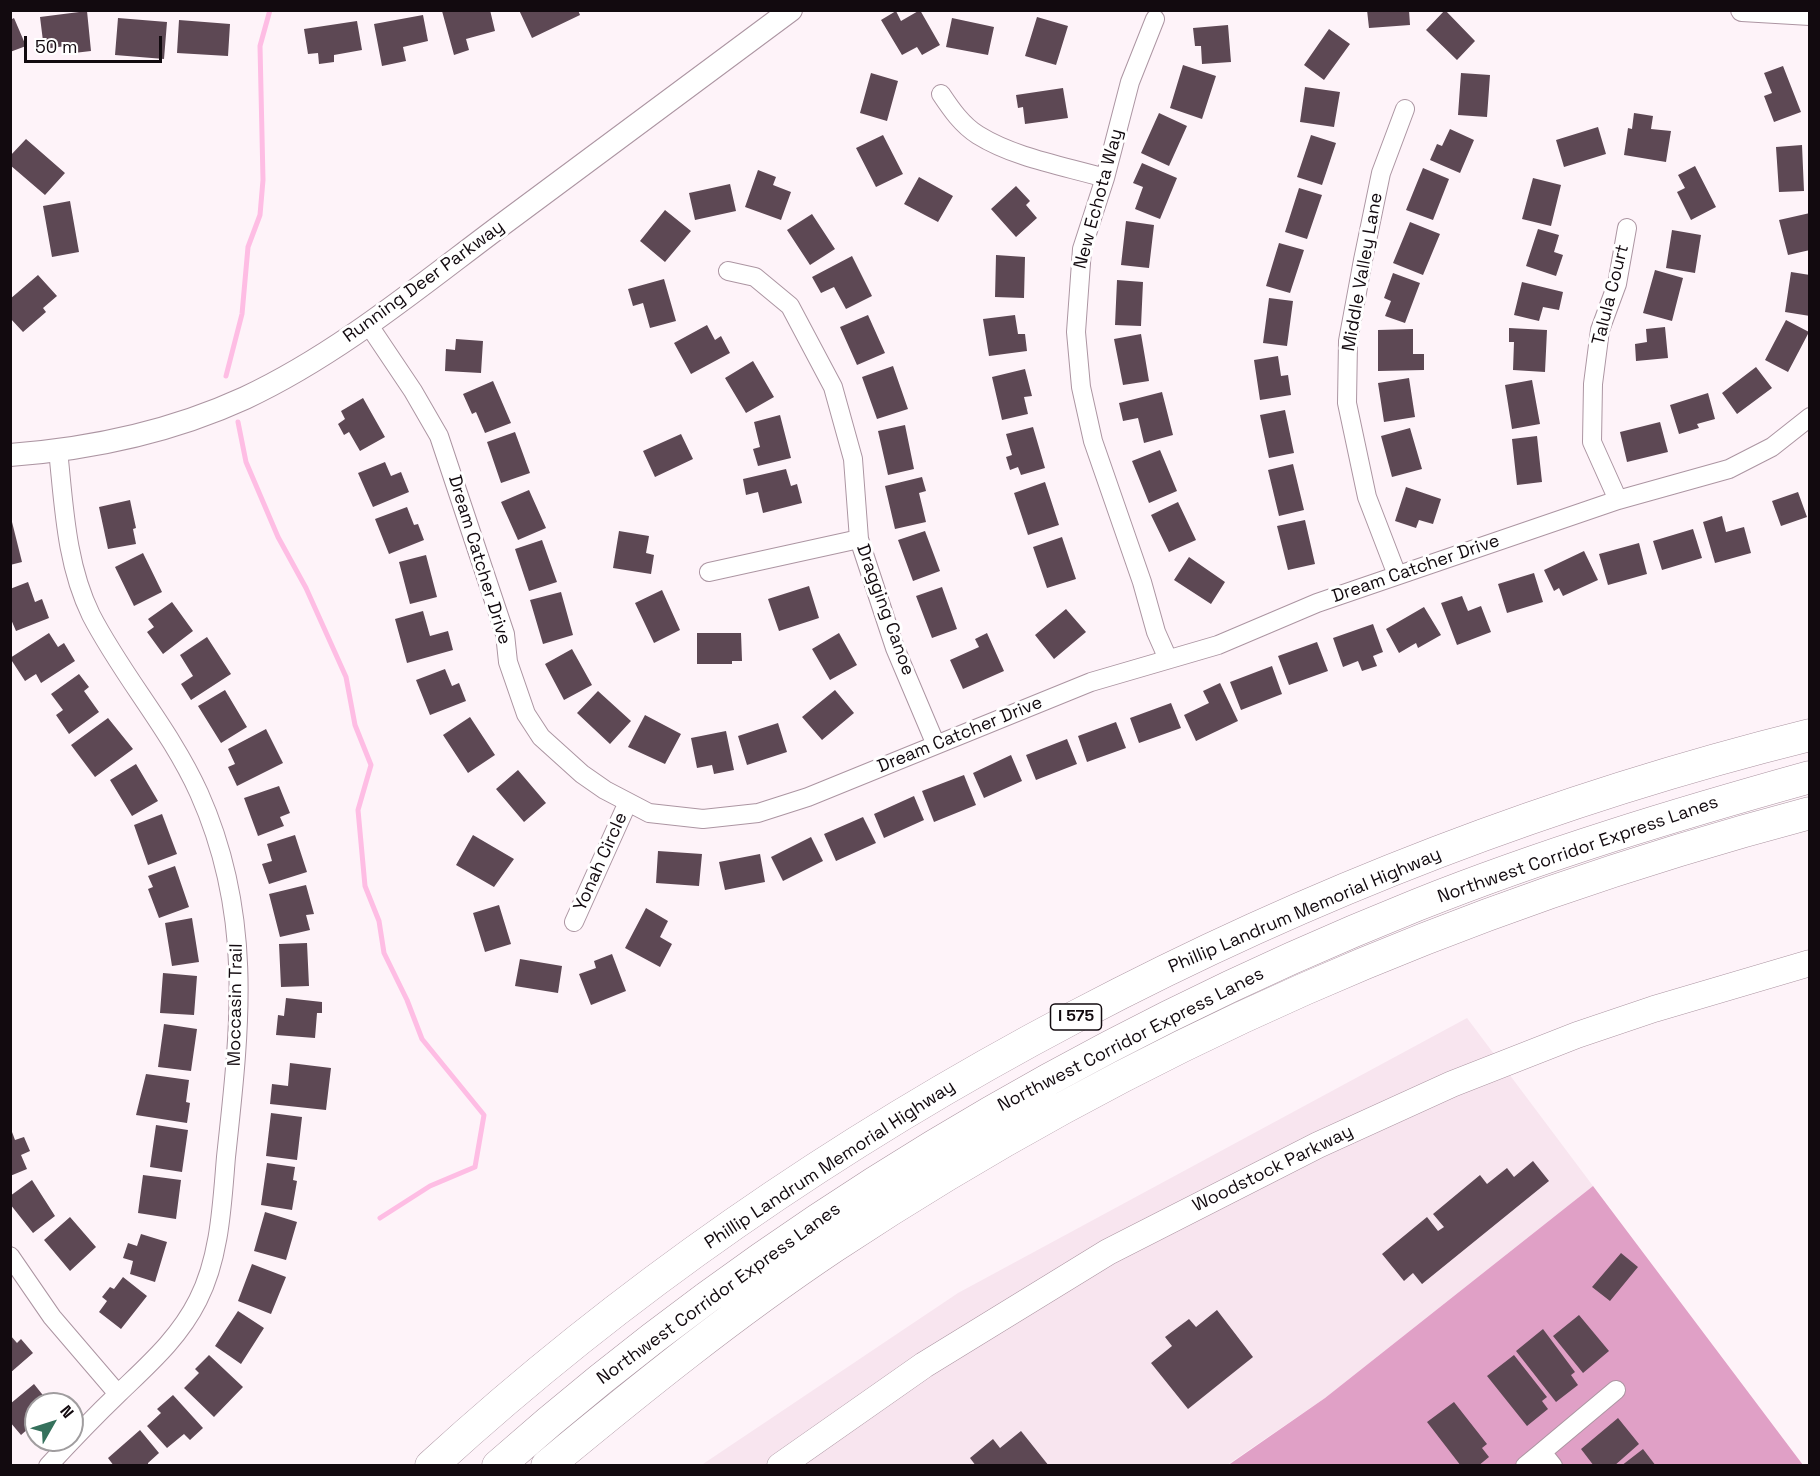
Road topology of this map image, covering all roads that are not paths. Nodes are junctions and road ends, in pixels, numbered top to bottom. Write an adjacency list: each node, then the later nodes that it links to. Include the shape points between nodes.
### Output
1 (791, 10): 10 (street, Running Deer Parkway)
2 (1743, 10): 3 (street)
3 (1809, 14)
4 (1155, 19): 7 (street, New Echota Way, via 1130,82)
5 (941, 94): 7 (street, via 957,116 978,134 1015,151)
6 (1405, 109): 17 (street, Middle Valley Lane, via 1381,173 1348,341 1347,403 1367,497)
7 (1105, 178): 18 (street, New Echota Way, via 1082,249 1078,277 1076,332 1081,387 1093,441)
8 (1627, 228): 14 (street, Talula Court, via 1617,284 1600,330 1593,384 1592,441)
9 (728, 271): 15 (street, Dragging Canoe, via 755,277 790,306 833,387 853,459)
10 (368, 324): 12 (street, Running Deer Parkway, via 298,369 225,407 143,433); 22 (street, Dream Catcher Drive, via 439,436 505,634 508,662 526,714 561,756 605,790)
11 (1809, 417): 14 (street, Dream Catcher Drive, via 1785,439 1744,462)
12 (58, 450): 13 (street, Running Deer Parkway); 28 (street, Moccasin Trail, via 69,548 82,593 200,794 223,861 239,947 232,1100 220,1215 208,1276 199,1299 174,1339)
13 (10, 455)
14 (1618, 500): 17 (street, Dream Catcher Drive)
15 (860, 539): 16 (street); 20 (street, Dragging Canoe, via 895,648)
16 (709, 572)
17 (1397, 575): 18 (street, Dream Catcher Drive, via 1317,603 1218,645)
18 (1168, 659): 20 (street, Dream Catcher Drive, via 1091,682)
19 (1809, 735): 31 (highway, Phillip Landrum Memorial Highway / I 575, via 1654,778 1472,840 1281,917 1150,978 1025,1044 902,1115 700,1249 570,1348)
20 (936, 745): 22 (street, Dream Catcher Drive, via 758,813 713,819 676,818 649,813)
21 (1809, 777): 32 (highway, Northwest Corridor Express Lanes, via 1576,848 1420,904 1288,960 1096,1054 996,1109 793,1236 610,1372)
22 (628, 802): 24 (street, Yonah Circle)
23 (1809, 813): 33 (highway, via 1603,874 1453,927 1347,969 1185,1044 1036,1123 831,1248 709,1335)
24 (574, 922)
25 (1809, 963): 34 (main road, Woodstock Parkway, via 1577,1035 1452,1084 1318,1145 1108,1252 924,1365)
26 (10, 1256): 28 (street, via 52,1317)
27 (1616, 1390): 29 (street)
28 (118, 1394): 30 (street, Moccasin Trail)
29 (1548, 1459): 35 (street)
30 (48, 1466)
31 (431, 1466)
32 (498, 1466)
33 (547, 1466)
34 (780, 1466)
35 (1525, 1466)

